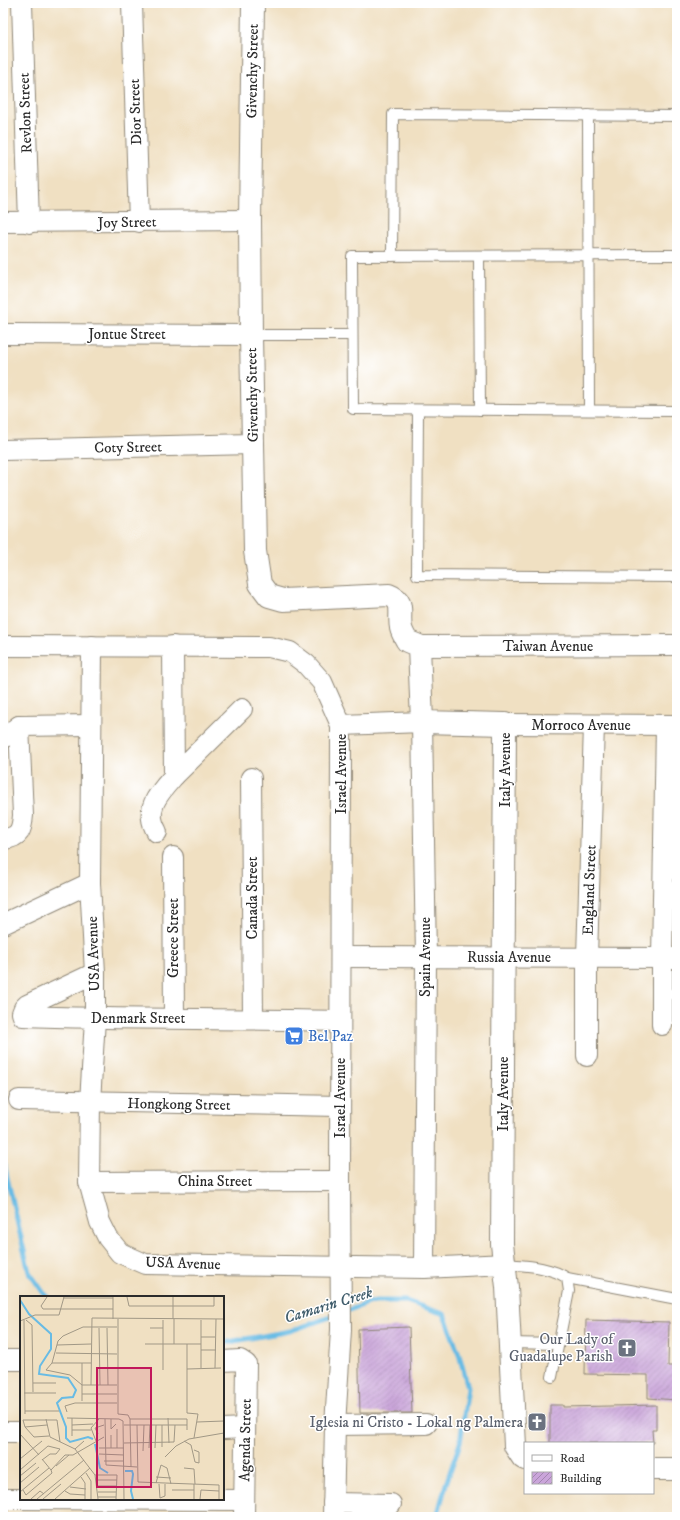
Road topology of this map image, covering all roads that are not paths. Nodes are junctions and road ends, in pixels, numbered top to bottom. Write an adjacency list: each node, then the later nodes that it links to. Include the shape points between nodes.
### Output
1 (22, 3): 9 (street, Revlon Street)
2 (132, 3): 8 (street, Dior Street)
3 (253, 3): 6 (street, Givenchy Street)
4 (588, 115): 5 (lane); 10 (lane); 12 (lane, via 393,114)
5 (677, 116)
6 (250, 220): 8 (street, Joy Street); 15 (street, Givenchy Street)
7 (3, 222): 9 (street, Joy Street)
8 (139, 222): 9 (street, Joy Street)
9 (29, 223)
10 (588, 255): 11 (lane); 13 (lane); 19 (lane)
11 (677, 255)
12 (392, 256): 13 (lane); 16 (lane, via 352,256)
13 (479, 256): 18 (lane)
14 (3, 334): 15 (street, Jontue Street)
15 (251, 335): 16 (lane); 21 (street, Givenchy Street)
16 (352, 335): 17 (lane, via 353,409)
17 (418, 410): 18 (lane); 23 (lane, via 417,575)
18 (480, 410): 19 (lane)
19 (588, 410): 20 (lane)
20 (677, 411)
21 (252, 444): 22 (street, Coty Street); 27 (street, Givenchy Street, via 255,551 260,584 269,596 283,600 383,595 396,598 400,603 402,629 407,641)
22 (3, 450)
23 (677, 577)
24 (677, 645): 27 (street, Taiwan Avenue)
25 (92, 646): 26 (street, Israel Avenue); 28 (street, Israel Avenue); 32 (street, USA Avenue)
26 (173, 646): 33 (street, Israel Avenue, via 269,647 290,652 306,664 322,682); 38 (street)
27 (419, 646): 30 (street, Spain Avenue)
28 (7, 650)
29 (242, 709): 38 (street)
30 (422, 722): 31 (street, Morroco Avenue); 33 (street, Morroco Avenue); 45 (street, Spain Avenue)
31 (505, 724): 34 (street, Morroco Avenue); 48 (street, Italy Avenue)
32 (91, 725): 36 (street); 43 (street, USA Avenue)
33 (341, 725): 47 (street, Israel Avenue)
34 (594, 725): 35 (street, Morroco Avenue); 46 (street, England Street)
35 (671, 725): 49 (street)
36 (19, 726): 37 (street); 41 (street, via 22,826 17,835)
37 (3, 738)
38 (174, 776): 40 (street, via 157,795 152,808 152,818)
39 (251, 778): 52 (street, Canada Street)
40 (157, 832)
41 (3, 839)
42 (173, 857): 51 (street, Greece Street)
43 (90, 883): 44 (street); 50 (street, USA Avenue)
44 (3, 924)
45 (426, 956): 47 (street, Russia Avenue); 48 (street, Russia Avenue); 64 (street, Spain Avenue)
46 (587, 956): 48 (street, Russia Avenue); 49 (street, Russia Avenue); 56 (street, England Street)
47 (341, 957): 54 (street, Israel Avenue)
48 (504, 957): 62 (street, Italy Avenue, via 502,1244)
49 (669, 958): 55 (street)
50 (95, 973): 53 (street, USA Avenue); 53 (street, Denmark Street, via 27,1005 22,1013 23,1016)
51 (174, 1018): 52 (street, Denmark Street); 53 (street, Denmark Street)
52 (253, 1018): 54 (street, Denmark Street)
53 (95, 1019): 58 (street, USA Avenue)
54 (340, 1021): 59 (street, Israel Avenue)
55 (662, 1025)
56 (587, 1056)
57 (18, 1100): 58 (street, Hongkong Street)
58 (90, 1102): 59 (street, Hongkong Street); 61 (street, USA Avenue)
59 (340, 1106): 60 (street, Israel Avenue)
60 (340, 1181): 61 (street, China Street); 63 (street, Israel Avenue)
61 (89, 1182): 63 (street, USA Avenue, via 100,1222 108,1238 120,1253 145,1264)
62 (505, 1264): 64 (street, USA Avenue); 65 (lane, via 558,1272); 67 (street, Italy Avenue)
63 (341, 1266): 64 (street, USA Avenue); 74 (street, Israel Avenue, via 341,1330)
64 (424, 1268)
65 (567, 1278): 66 (lane); 68 (lane, via 569,1291)
66 (677, 1299)
67 (509, 1344): 68 (lane); 79 (street, Italy Avenue, via 515,1446)
68 (559, 1344): 72 (lane)
69 (3, 1360): 70 (street)
70 (20, 1360)
71 (224, 1361): 75 (street, Agenda Street, via 240,1360 246,1364)
72 (552, 1377)
73 (426, 1424): 74 (street)
74 (335, 1425): 87 (street, Israel Avenue)
75 (245, 1428): 76 (street); 86 (street, Agenda Street)
76 (224, 1429)
77 (3, 1432): 78 (street)
78 (20, 1432)
79 (524, 1458)
80 (654, 1468): 81 (street)
81 (677, 1469)
82 (3, 1499): 83 (street)
83 (20, 1500)
84 (30, 1500): 86 (street)
85 (391, 1504): 87 (street)
86 (244, 1508)
87 (333, 1510)

